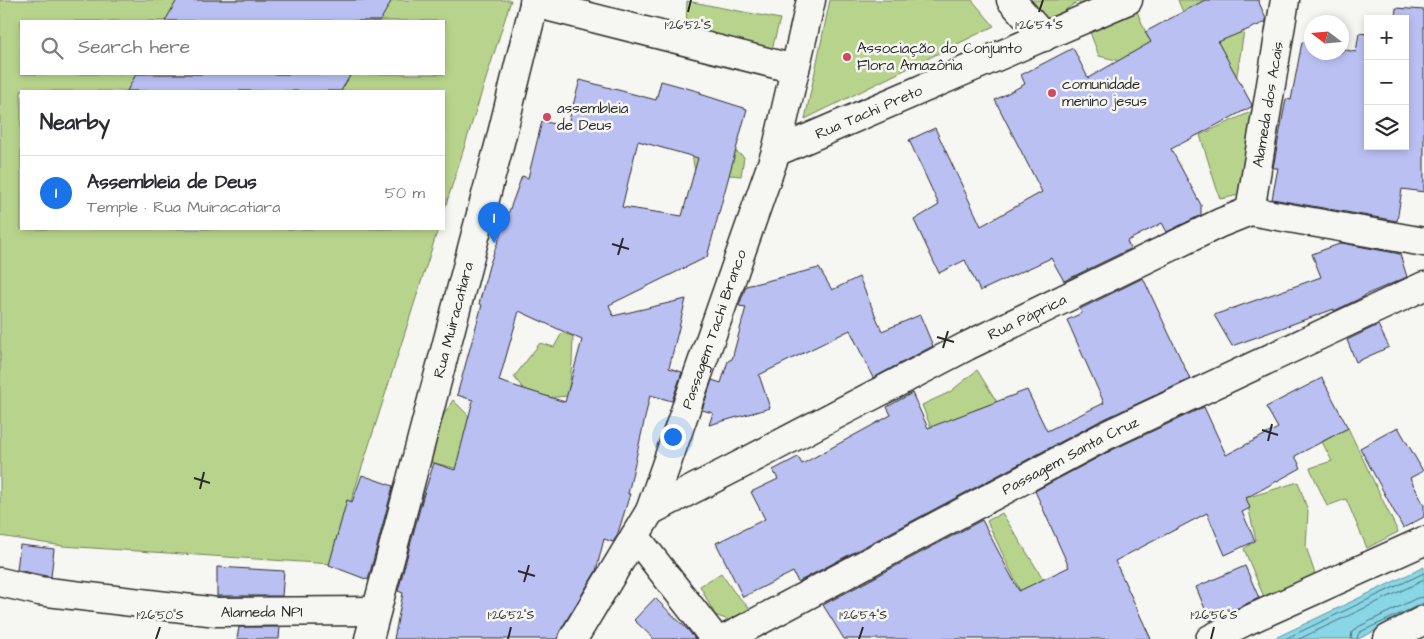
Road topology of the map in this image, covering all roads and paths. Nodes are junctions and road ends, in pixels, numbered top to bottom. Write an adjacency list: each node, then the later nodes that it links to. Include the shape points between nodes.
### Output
1 (811, 0): 7 (street, Passagem Tachi Branco)
2 (1011, 0): 6 (street)
3 (1128, 0): 6 (street, Rua Tachi Preto)
4 (1285, 0): 9 (street, Alameda dos Acais)
5 (534, 1): 7 (street); 16 (street, Rua Muiracatiara)
6 (1044, 37): 8 (street, Rua Tachi Preto)
7 (795, 69): 8 (street, Passagem Tachi Branco)
8 (776, 152): 12 (street, Passagem Tachi Branco)
9 (1250, 211): 10 (street); 12 (street, Rua Páprica, via 967,346)
10 (1424, 242)
11 (1424, 286): 21 (street, Passagem Santa Cruz, via 1107,435)
12 (650, 511): 13 (street, Passagem Tachi Branco)
13 (635, 536): 19 (street, Passagem Tachi Branco); 20 (street)
14 (1424, 541): 22 (street)
15 (0, 582): 16 (street, Alameda NPI, via 38,591 217,612)
16 (376, 611): 18 (street, Rua Muiracatiara)
17 (1424, 620): 23 (street)
18 (369, 639)
19 (573, 639)
20 (714, 639)
21 (725, 639)
22 (1210, 639)
23 (1388, 639)

